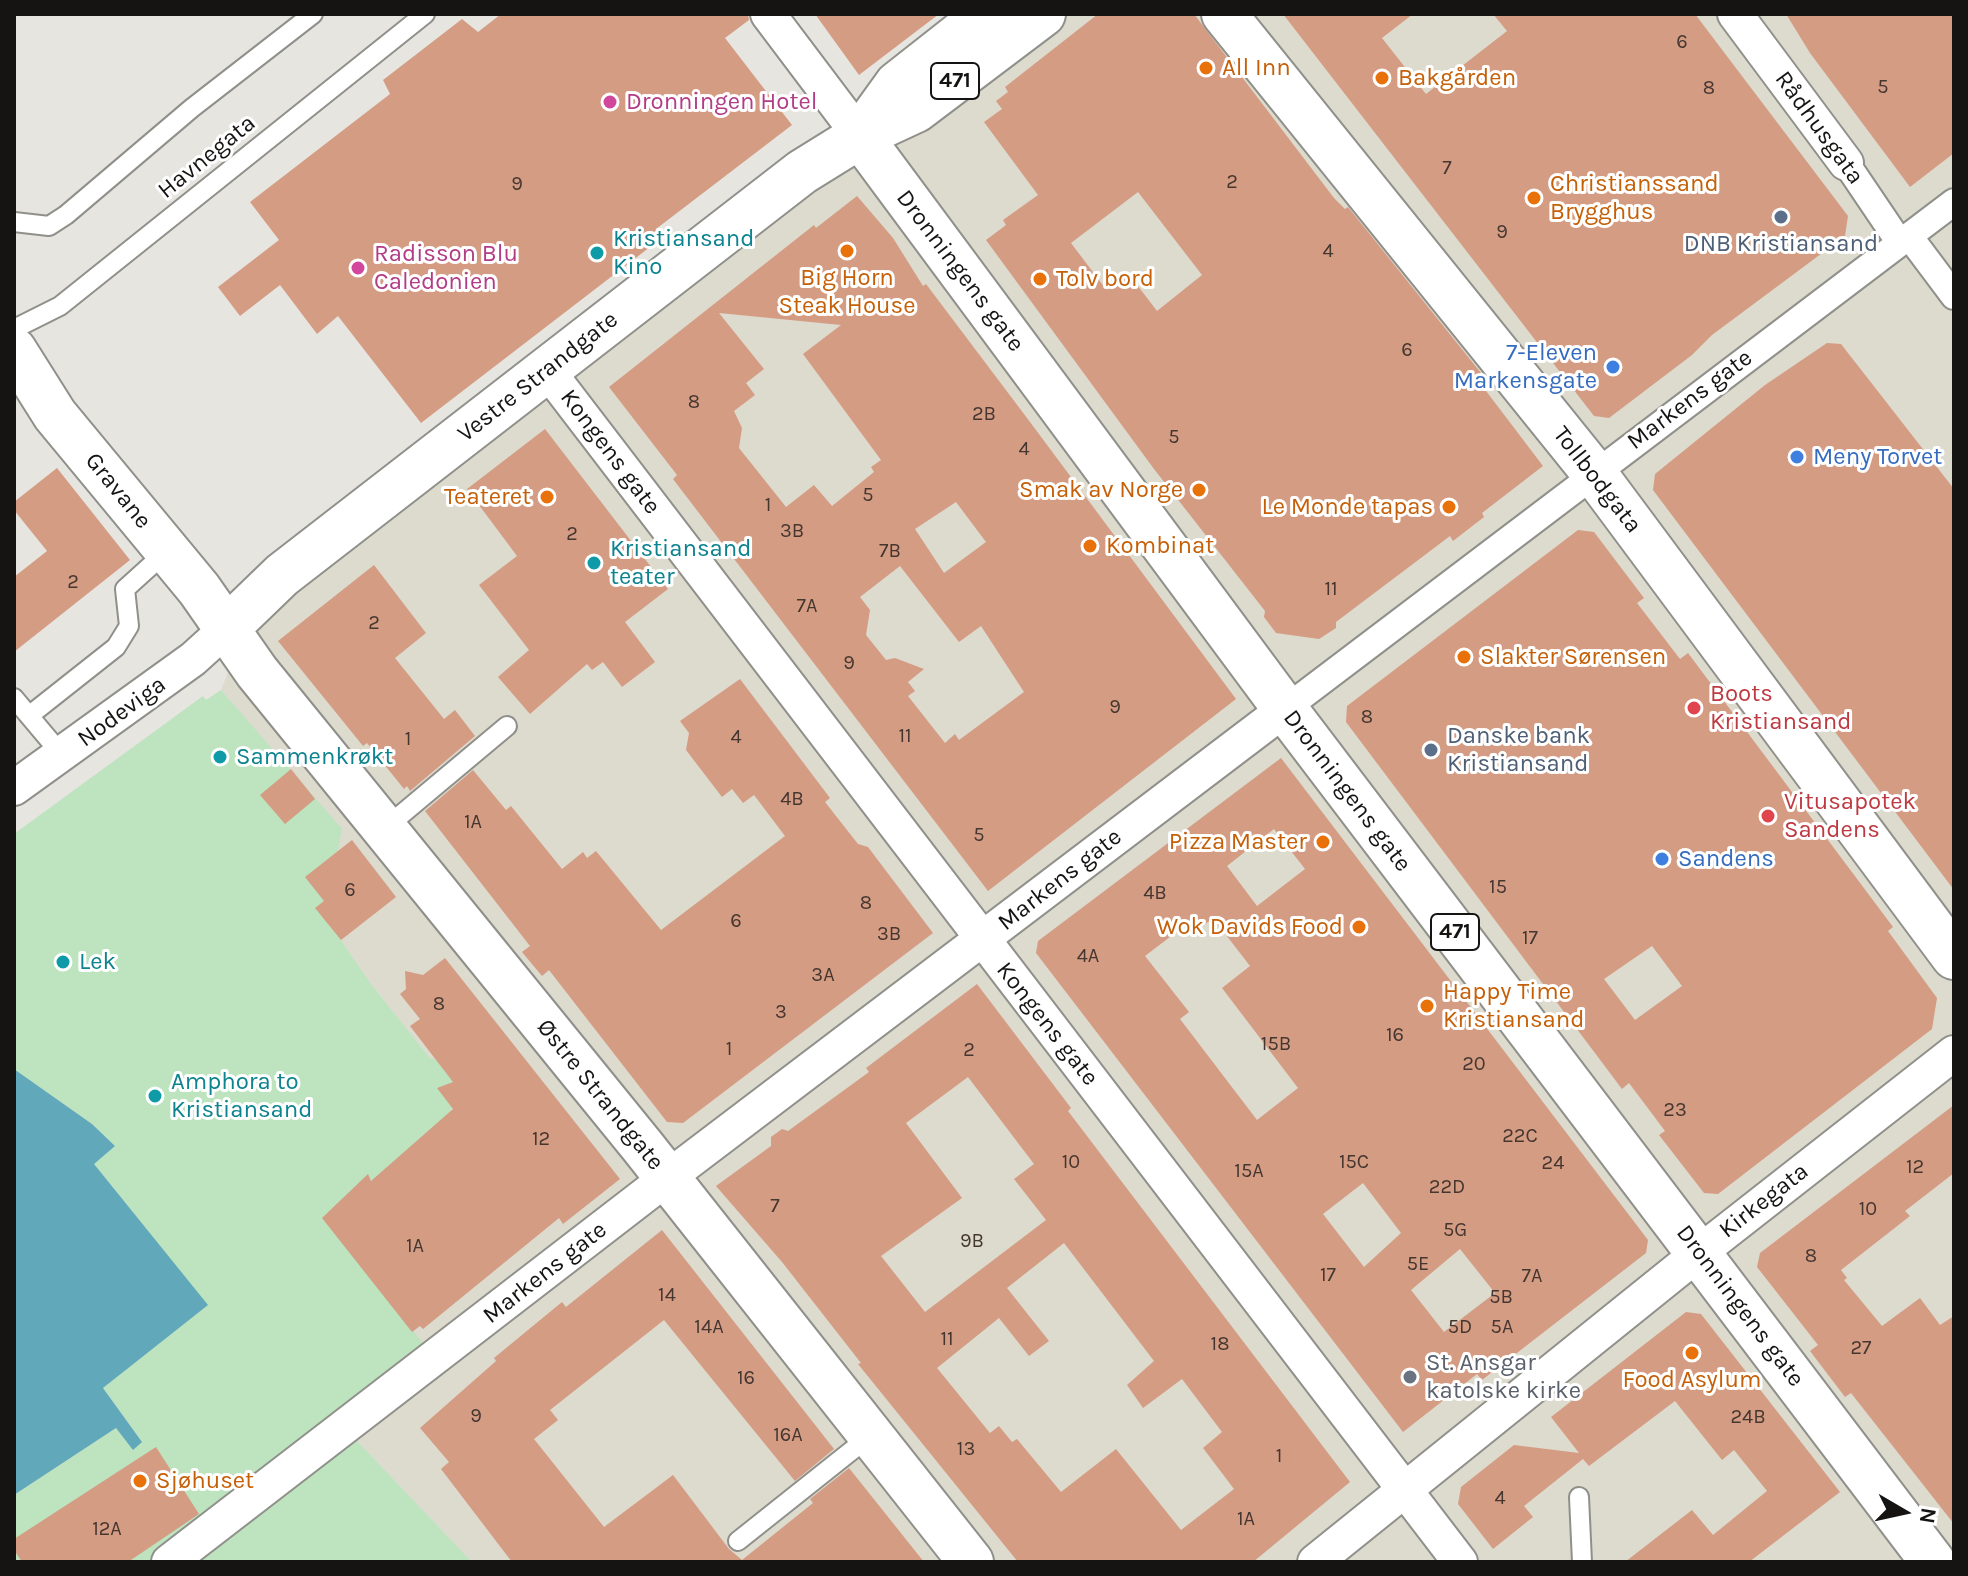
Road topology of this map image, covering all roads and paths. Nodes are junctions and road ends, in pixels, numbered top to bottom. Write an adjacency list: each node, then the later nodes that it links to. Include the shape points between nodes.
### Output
1 (313, 14): 11 (lane, via 66,215 49,226)
2 (425, 14): 14 (lane, Havnegata, via 60,306)
3 (768, 14): 8 (street, Dronningens gate)
4 (986, 14): 8 (main road, Vestre Strandgate / 471, via 897,84)
5 (1043, 14): 8 (main road, Vestre Strandgate / 471, via 916,110)
6 (1224, 14): 17 (main road, Tollbodgata)
7 (1735, 14): 9 (street, Rådhusgata)
8 (860, 136): 16 (main road, Vestre Strandgate, via 802,172); 21 (main road, Dronningens gate / 471)
9 (1846, 163): 12 (street, Rådhusgata)
10 (1954, 202): 12 (street, Markens gate)
11 (14, 222)
12 (1905, 240): 13 (street, Rådhusgata); 17 (street, Markens gate)
13 (1954, 296)
14 (14, 329)
15 (14, 350): 18 (main road, Gravane, via 55,415)
16 (547, 370): 19 (main road, Vestre Strandgate, via 282,575); 27 (street, Kongens gate)
17 (1594, 473): 21 (street, Markens gate); 28 (main road, Tollbodgata)
18 (167, 551): 19 (main road, Gravane); 22 (lane, via 125,589 129,626 116,647)
19 (225, 630): 24 (street, Nodeviga); 26 (main road, Østre Strandgate)
20 (14, 698): 22 (lane)
21 (1285, 709): 27 (street, Markens gate); 31 (main road, Dronningens gate / 471)
22 (30, 715): 24 (lane)
23 (507, 726): 26 (lane)
24 (62, 755): 25 (street, Nodeviga)
25 (20, 789)
26 (384, 829): 30 (main road, Østre Strandgate)
27 (982, 940): 30 (street, Markens gate); 33 (street, Kongens gate)
28 (1954, 957)
29 (1954, 1053): 31 (street, Kirkegata)
30 (667, 1178): 32 (main road, Østre Strandgate); 36 (street, Markens gate)
31 (1700, 1252): 33 (street, Kirkegata); 41 (main road, Dronningens gate / 471)
32 (870, 1436): 35 (lane); 37 (main road, Østre Strandgate)
33 (1407, 1491): 38 (street, Kirkegata); 39 (street, Kongens gate)
34 (1579, 1497): 40 (lane)
35 (738, 1541)
36 (169, 1562)
37 (971, 1562)
38 (1315, 1562)
39 (1460, 1562)
40 (1582, 1562)
41 (1933, 1562)

